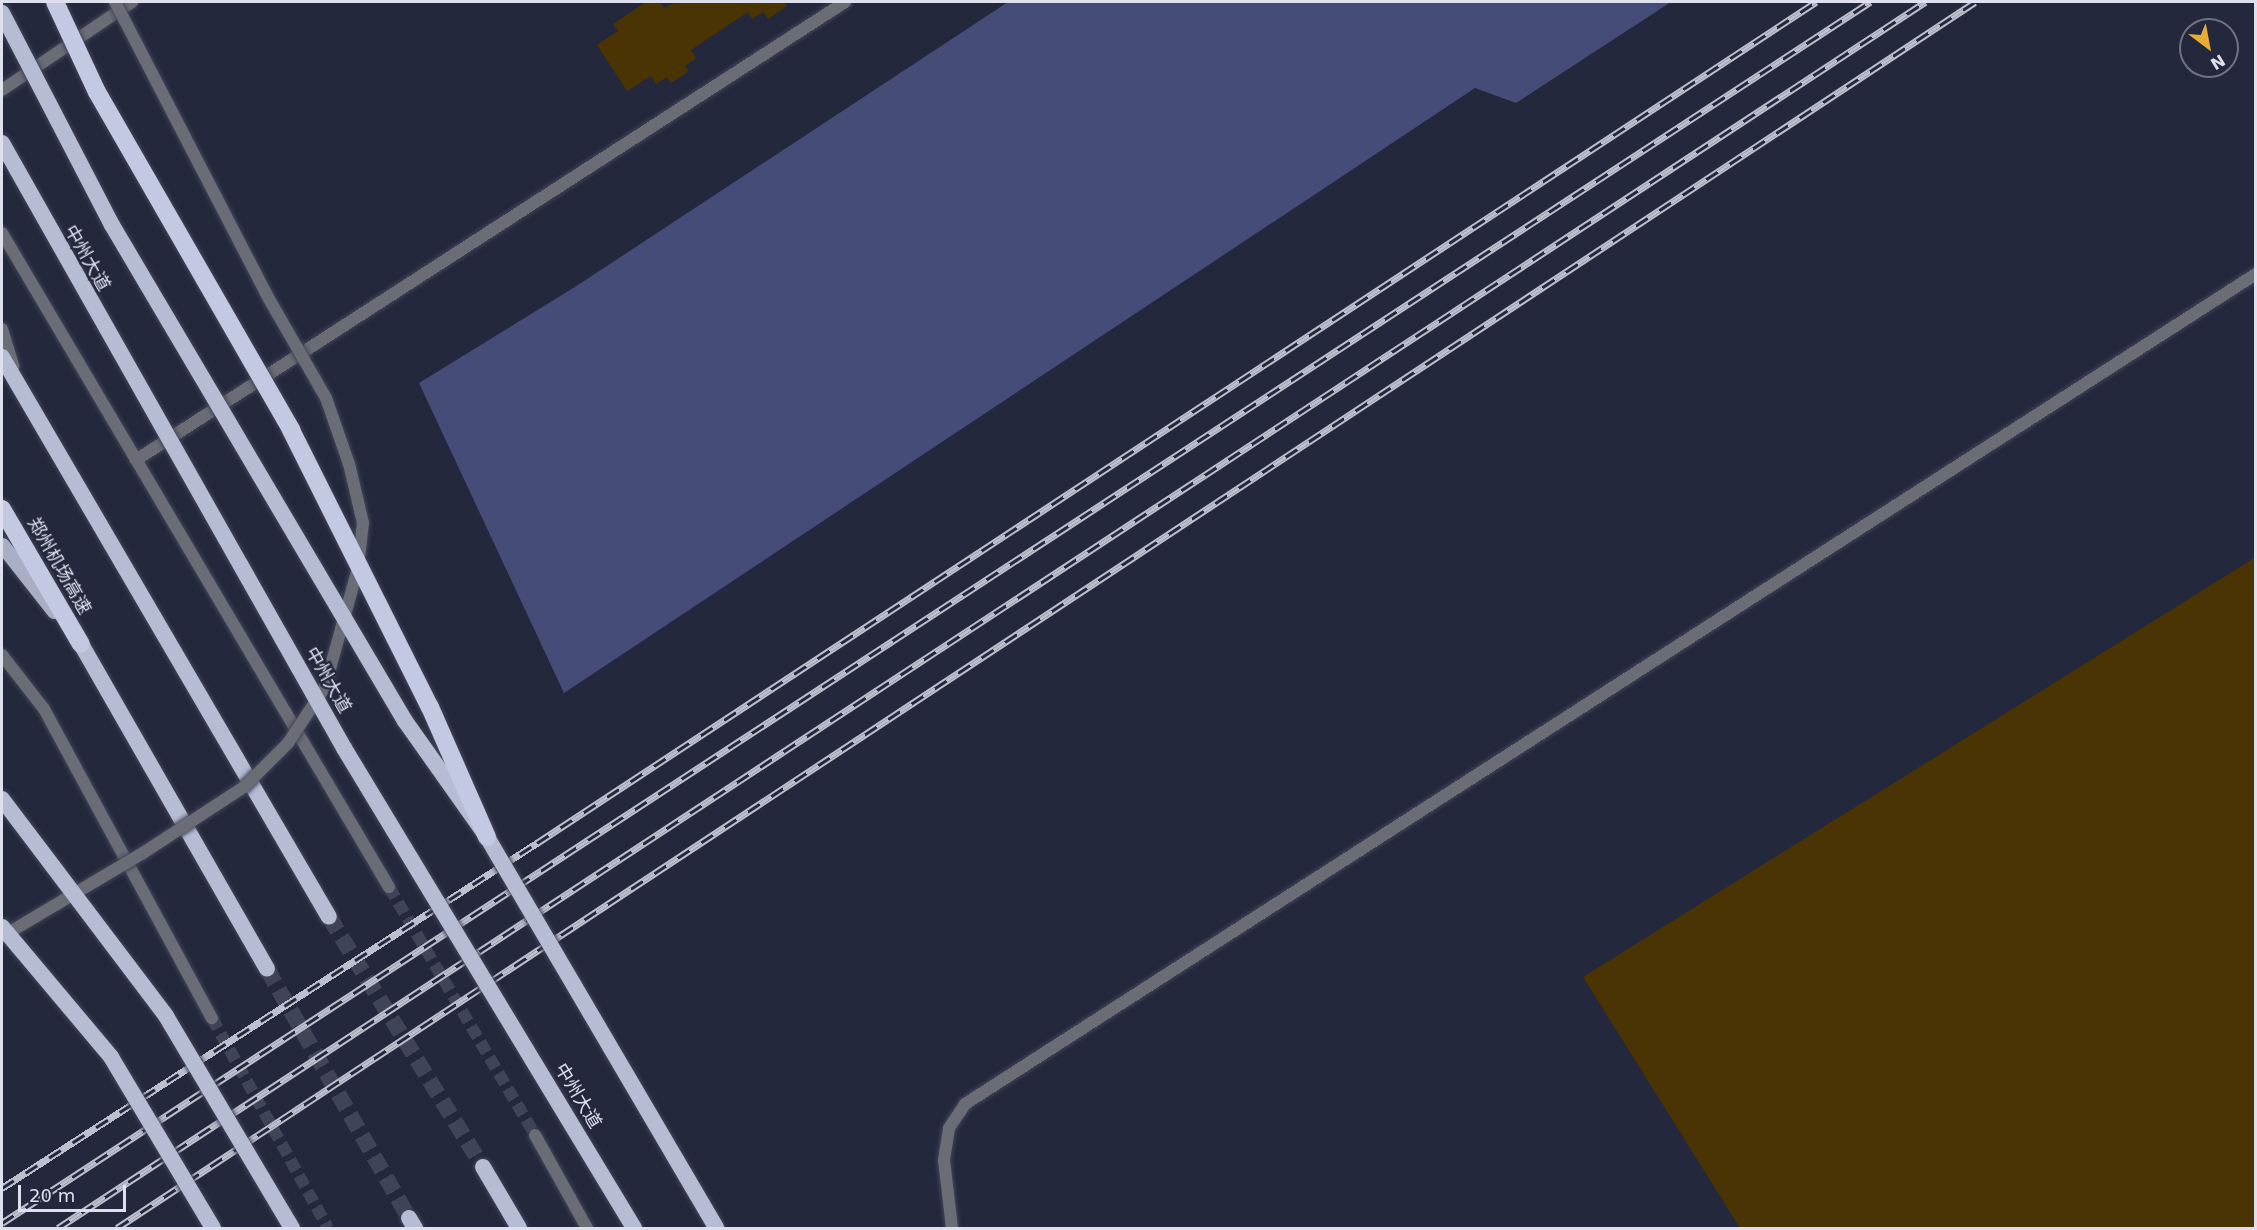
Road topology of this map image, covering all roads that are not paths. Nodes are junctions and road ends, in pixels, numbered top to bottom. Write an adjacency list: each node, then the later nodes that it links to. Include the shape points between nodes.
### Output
1 (55, 2): 19 (highway, bridge, via 97,92 291,430 430,707)
2 (115, 2): 23 (street, bridge, via 269,299 326,398 350,464 363,523 358,568 325,687 288,743 244,787 143,854)
3 (132, 2): 6 (street)
4 (845, 2): 13 (street)
5 (2, 13): 19 (highway, bridge, via 112,225 405,721)
6 (2, 90)
7 (2, 143): 32 (highway, 中州大道, bridge, via 344,748)
8 (2, 233): 13 (street)
9 (2256, 274): 34 (street, via 965,1104 949,1128 945,1160)
10 (2, 329): 12 (street)
11 (2, 357): 12 (highway)
12 (21, 393): 21 (highway)
13 (136, 460): 20 (street)
14 (2, 509): 16 (highway, 郑州机场高速)
15 (2, 545): 16 (main road)
16 (81, 644): 24 (highway)
17 (2, 655): 25 (street, via 44,710)
18 (2, 799): 29 (highway, bridge, via 166,1017)
19 (487, 837): 33 (highway, bridge)
20 (389, 887)
21 (329, 917)
22 (2, 927): 28 (highway, bridge, via 111,1057)
23 (2, 937)
24 (267, 969)
25 (212, 1018)
26 (535, 1135): 31 (street)
27 (483, 1167): 30 (highway)
28 (213, 1228)
29 (292, 1228)
30 (519, 1228)
31 (587, 1228)
32 (634, 1228)
33 (716, 1228)
34 (952, 1228)

